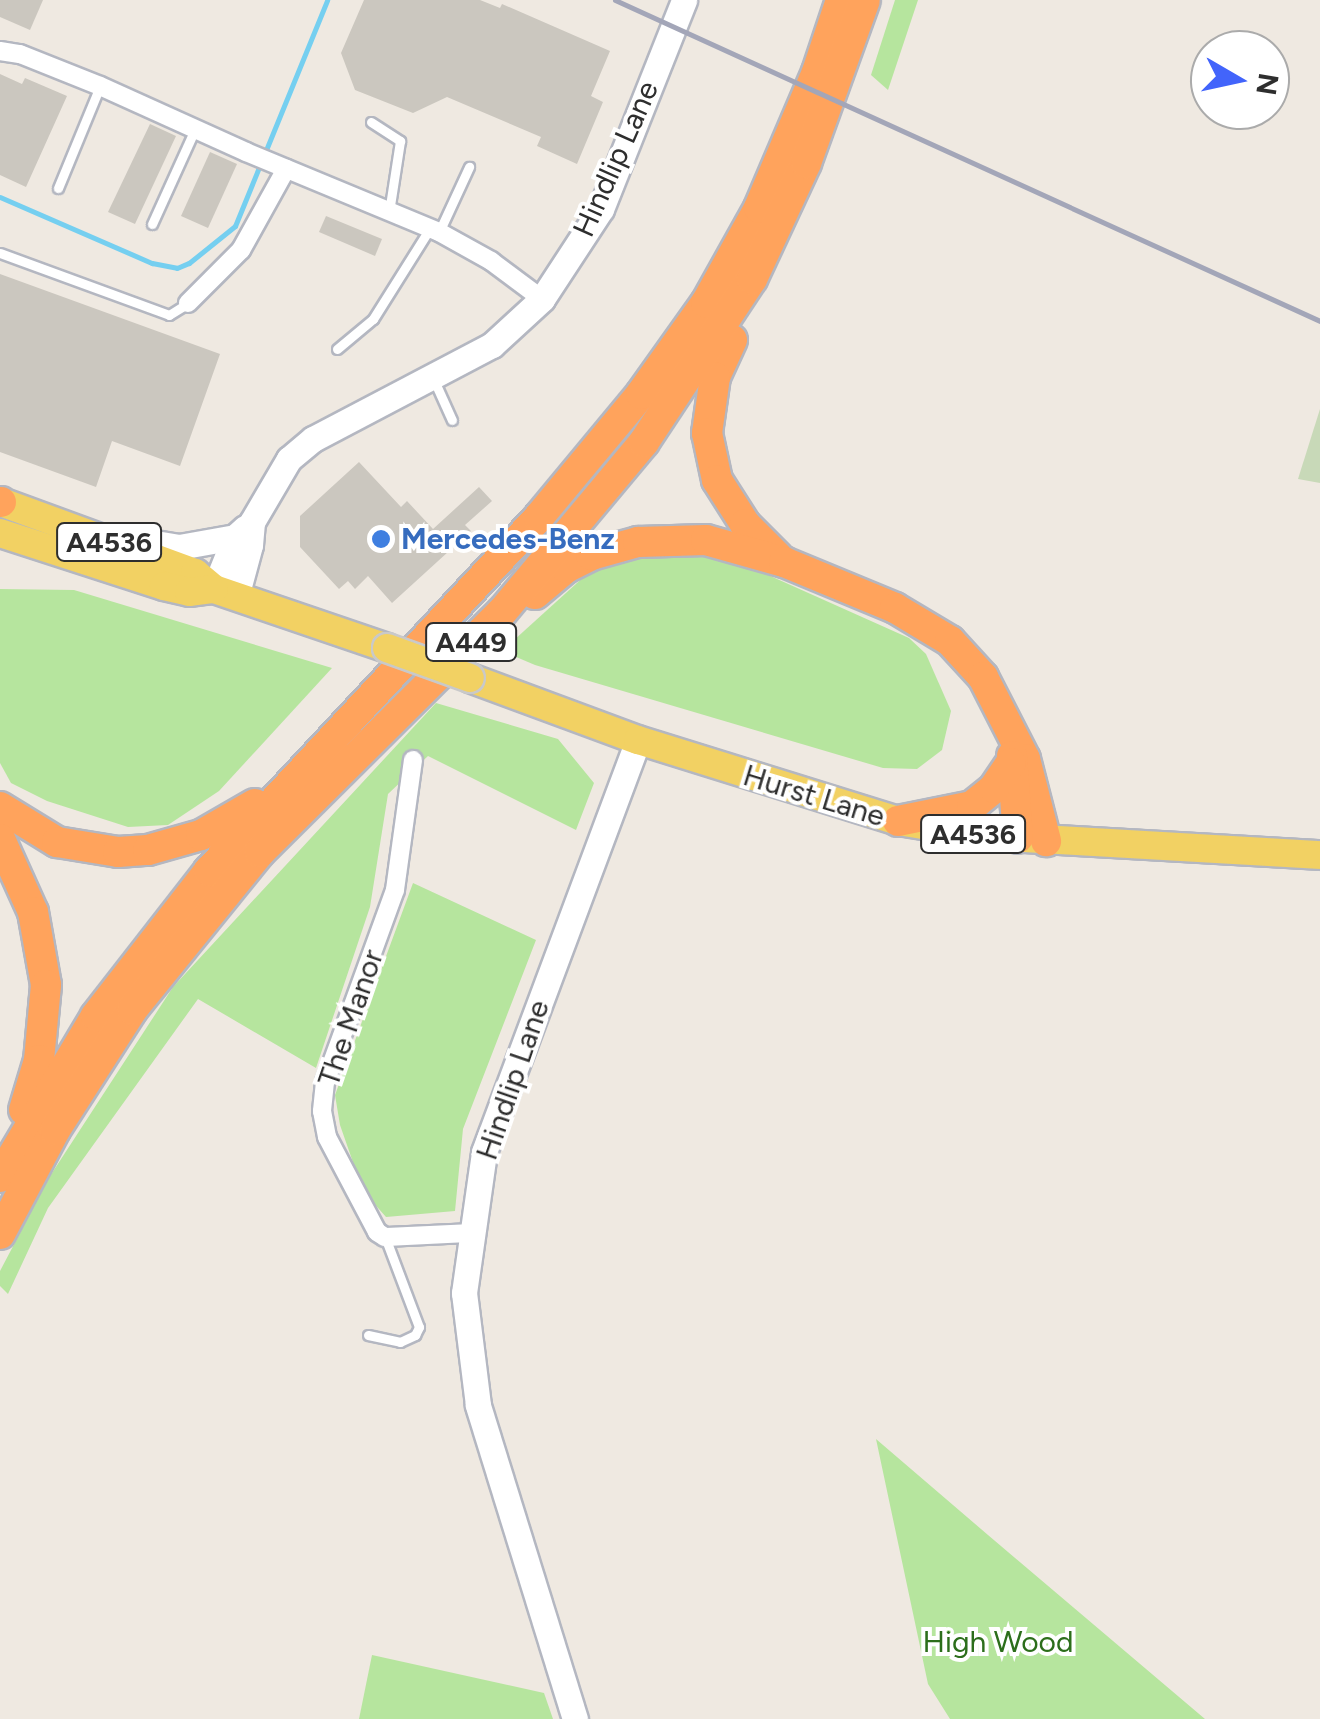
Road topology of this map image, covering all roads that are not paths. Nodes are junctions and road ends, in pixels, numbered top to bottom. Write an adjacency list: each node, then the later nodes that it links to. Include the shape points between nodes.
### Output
1 (684, 0): 16 (street, Hindlip Lane, via 600,209)
2 (841, 0): 31 (highway, A449, via 759,208 706,304 642,394 539,517)
3 (865, 0): 15 (highway, A449, via 806,163)
4 (0, 51): 5 (street)
5 (100, 86): 7 (street); 10 (lane)
6 (371, 122): 11 (lane, via 400,141)
7 (195, 129): 9 (street); 12 (lane)
8 (469, 167): 13 (lane)
9 (286, 169): 11 (street); 17 (street, via 241,250)
10 (58, 188)
11 (389, 212): 13 (street)
12 (152, 224)
13 (435, 230): 16 (street); 18 (lane, via 373,319)
14 (0, 253): 17 (lane, via 169,316)
15 (752, 279): 25 (highway, via 715,377 707,433 717,480 745,524); 27 (highway, A449, via 644,442)
16 (542, 299): 19 (street, Hindlip Lane, via 492,345)
17 (188, 303)
18 (337, 349)
19 (432, 376): 20 (lane); 22 (street, Hindlip Lane, via 300,448)
20 (452, 420)
21 (0, 502): 24 (main road, A4536)
22 (243, 529): 24 (street, via 179,547); 26 (street, Hindlip Lane)
23 (0, 533): 26 (main road, A4536, via 164,586)
24 (101, 538): 26 (main road, A4536, via 195,573)
25 (784, 562): 27 (highway, via 706,540 638,542 591,555); 29 (highway, via 895,608 950,641 983,678)
26 (225, 593): 28 (main road, Hurst Lane / A4536, bridge)
27 (502, 612): 38 (highway, A449, via 260,852 132,1010 55,1130)
28 (638, 740): 33 (main road, Hurst Lane / A4536); 39 (street, Hindlip Lane, via 484,1152)
29 (1012, 753): 33 (highway, via 994,788 972,806); 35 (highway)
30 (413, 760): 40 (street, The Manor, via 395,890 331,1064 322,1111 327,1137 366,1215)
31 (286, 787): 32 (highway, via 201,835 148,850 57,842); 37 (highway, A449, via 209,871 96,1016)
32 (0, 807)
33 (898, 822): 35 (main road, Hurst Lane / A4536)
34 (0, 839): 37 (highway, via 33,912 46,985 39,1060)
35 (1032, 840): 36 (main road, Hurst Lane / A4536)
36 (1320, 855)
37 (4, 1169)
38 (0, 1234)
39 (469, 1234): 40 (street); 42 (street, Hindlip Lane, via 464,1293 478,1405)
40 (385, 1237): 41 (lane, via 419,1327 400,1342)
41 (368, 1335)
42 (575, 1719)

